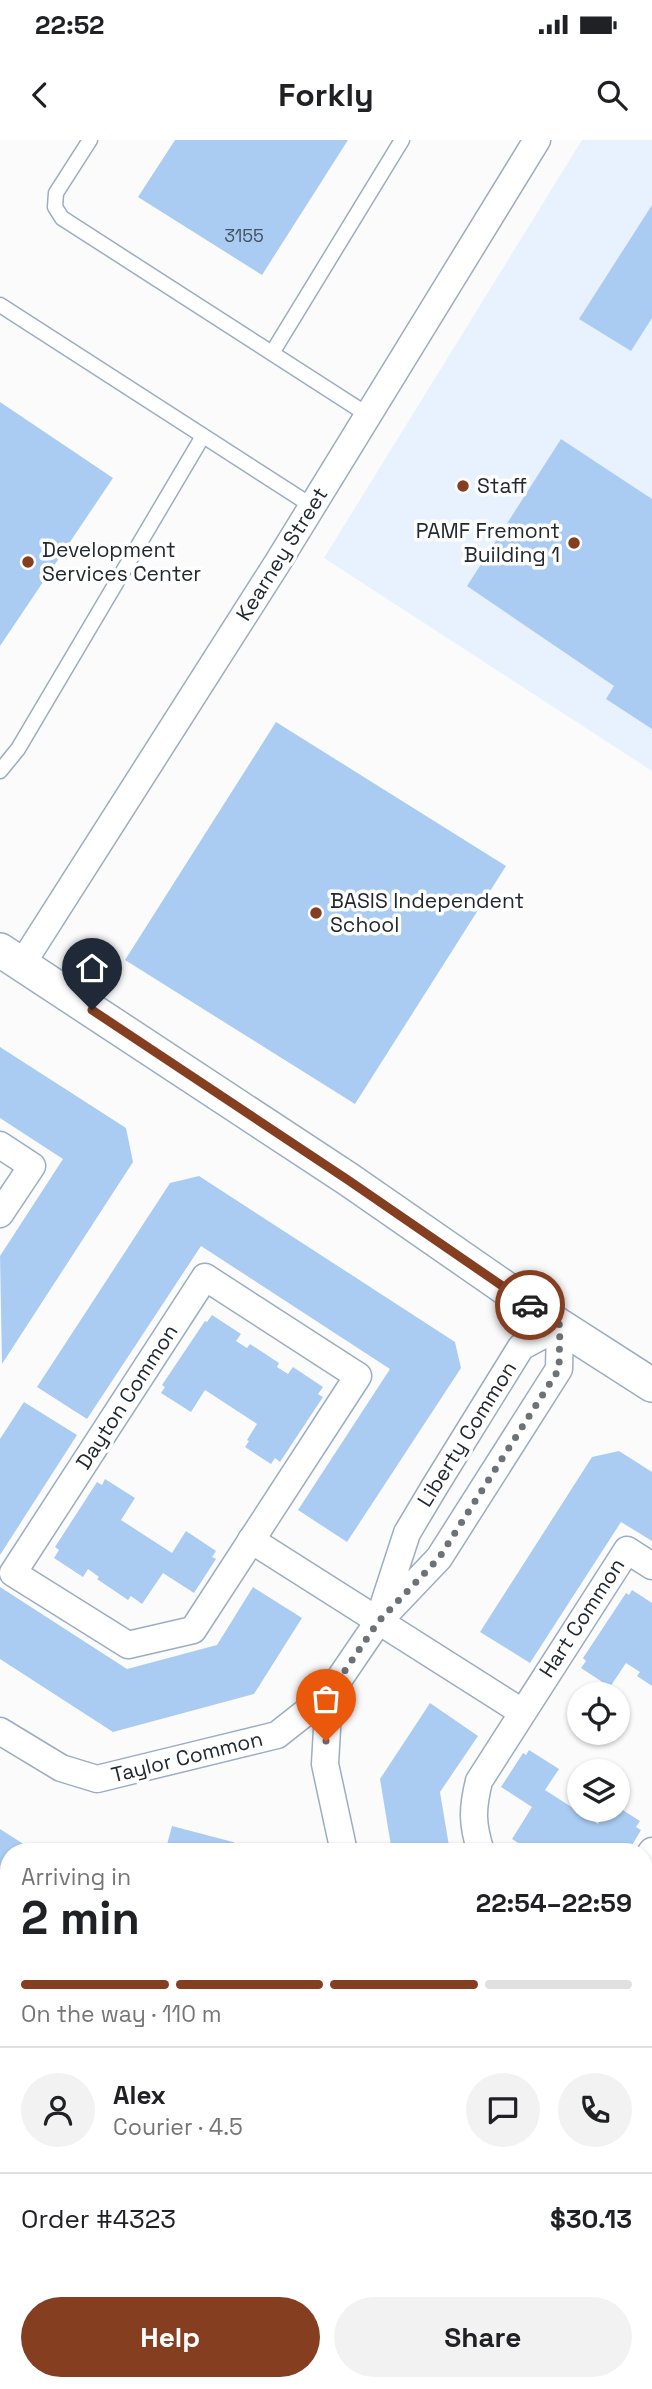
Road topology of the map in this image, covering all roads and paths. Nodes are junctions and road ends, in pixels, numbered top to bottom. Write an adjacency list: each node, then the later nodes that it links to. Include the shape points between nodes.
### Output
1 (90, 140): 5 (lane, via 56,193 55,207 62,218)
2 (402, 140): 5 (lane)
3 (537, 140): 6 (street, Kearney Street)
4 (0, 306): 7 (lane)
5 (272, 354): 6 (lane)
6 (368, 415): 8 (street, Kearney Street)
7 (203, 436): 8 (lane); 9 (lane, via 18,749)
8 (312, 506): 10 (street, Kearney Street)
9 (0, 771)
10 (11, 957): 13 (street)
11 (0, 1145): 12 (street, via 32,1166)
12 (0, 1214)
13 (560, 1325): 14 (street); 15 (street, Liberty Common, via 521,1347); 16 (street, Liberty Common, via 559,1369)
14 (652, 1385)
15 (435, 1486): 16 (street); 19 (street, Liberty Common, via 407,1533)
16 (470, 1508): 19 (street, Liberty Common, via 439,1558)
17 (251, 1540): 17 (street, Dayton Common, via 358,1376 205,1277 13,1573 128,1645 193,1630); 19 (street)
18 (652, 1566): 21 (street, Hart Common, via 627,1550)
19 (378, 1622): 20 (street, Liberty Common); 21 (street)
20 (329, 1694): 22 (street, Taylor Common, via 277,1735 97,1779 61,1768); 23 (street, via 325,1764)
21 (522, 1712): 24 (street, Hart Common, via 479,1781 472,1808)
22 (0, 1731)
23 (342, 1843)
24 (478, 1843)

